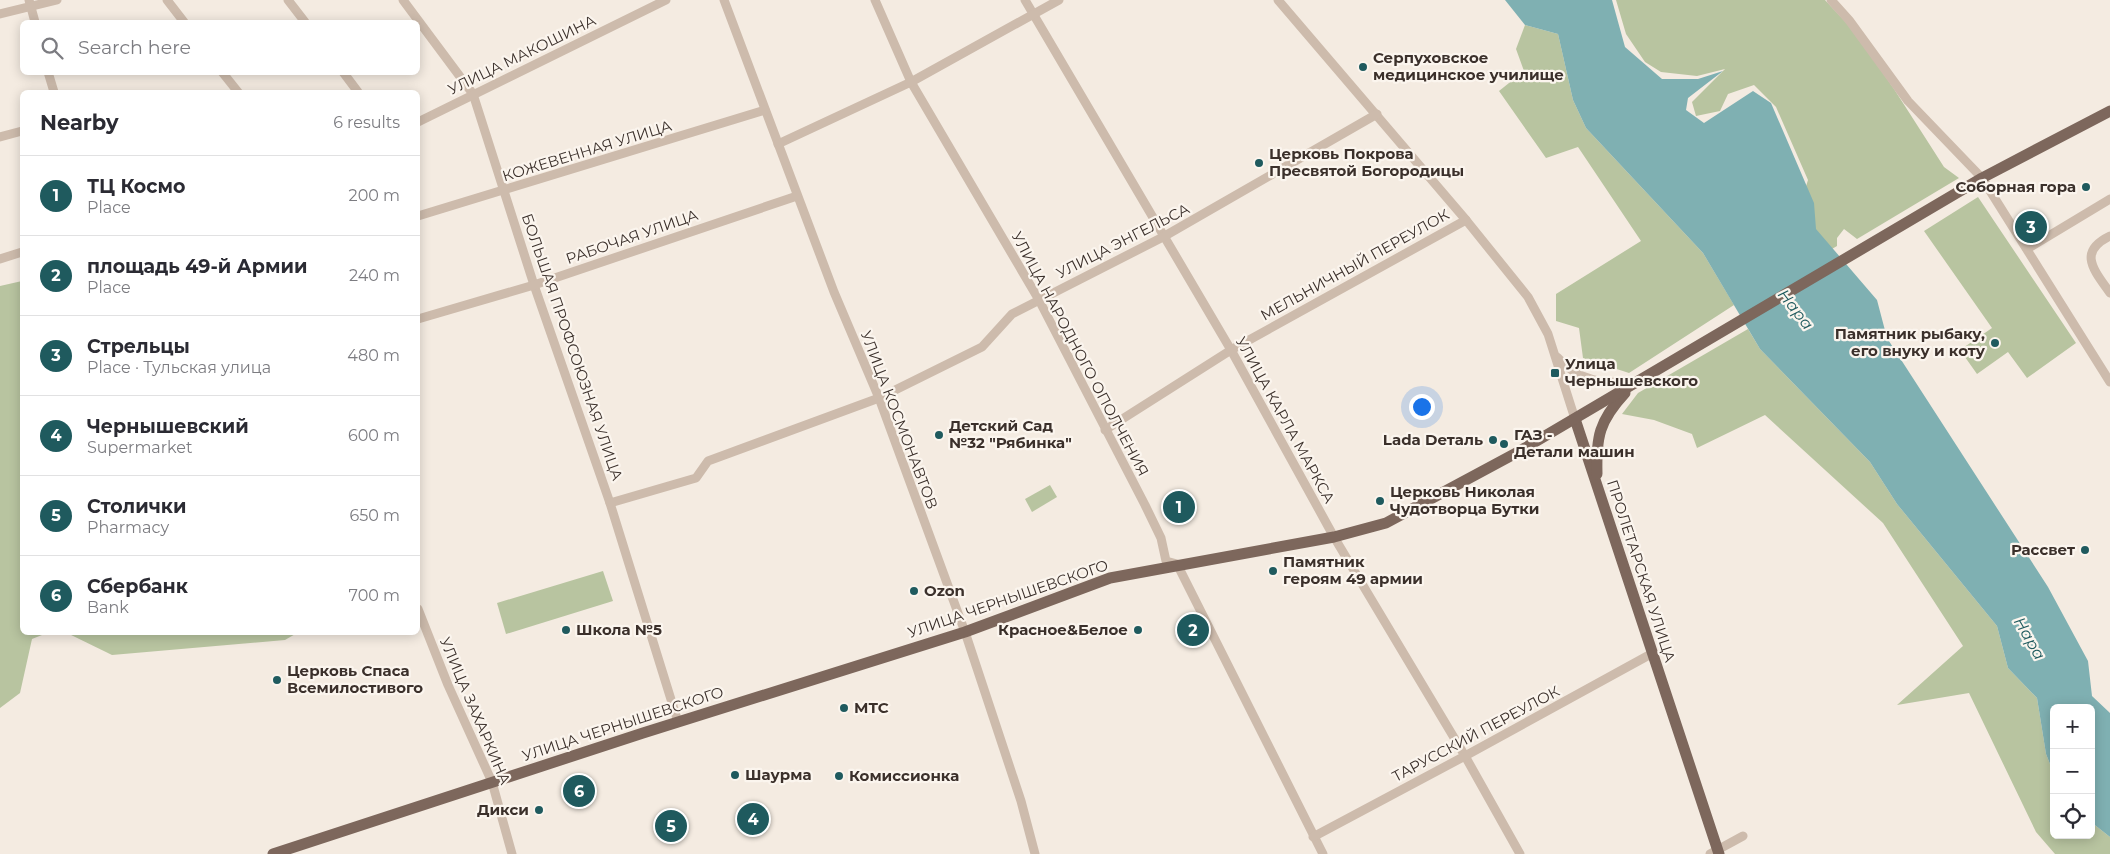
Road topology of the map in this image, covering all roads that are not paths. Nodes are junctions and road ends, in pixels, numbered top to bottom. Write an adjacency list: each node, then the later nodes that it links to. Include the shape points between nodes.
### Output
1 (57, 0): 12 (street)
2 (167, 0): 16 (street)
3 (288, 0): 17 (street)
4 (402, 0): 18 (street, БОЛЬШАЯ ПРОФСОЮЗНАЯ УЛИЦА)
5 (666, 0): 27 (street, УЛИЦА МАКОШИНА)
6 (724, 0): 28 (street, УЛИЦА КОСМОНАВТОВ)
7 (875, 0): 23 (street, УЛИЦА НАРОДНОГО ОПОЛЧЕНИЯ)
8 (1026, 0): 14 (street, УЛИЦА КАРЛА МАРКСА)
9 (1059, 0): 14 (street)
10 (1278, 0): 30 (street, ПРОЛЕТАРСКАЯ УЛИЦА)
11 (1831, 0): 35 (street, via 1908,101)
12 (30, 3): 13 (street); 15 (street)
13 (0, 14)
14 (1034, 14): 23 (street); 42 (street, УЛИЦА КАРЛА МАРКСА)
15 (34, 20)
16 (182, 20)
17 (303, 20)
18 (417, 20)
19 (420, 24): 27 (street, БОЛЬШАЯ ПРОФСОЮЗНАЯ УЛИЦА)
20 (49, 75): 24 (street)
21 (224, 75): 25 (street)
22 (345, 75): 26 (street)
23 (911, 82): 34 (street); 48 (street, УЛИЦА НАРОДНОГО ОПОЛЧЕНИЯ)
24 (53, 90)
25 (236, 90)
26 (356, 90)
27 (473, 94): 31 (street, УЛИЦА МАКОШИНА); 36 (street, БОЛЬШАЯ ПРОФСОЮЗНАЯ УЛИЦА)
28 (765, 110): 34 (street, УЛИЦА КОСМОНАВТОВ); 36 (street, КОЖЕВЕННАЯ УЛИЦА)
29 (2110, 111): 35 (main road, УЛИЦА ЧЕРНЫШЕВСКОГО)
30 (1377, 114): 40 (street, ПРОЛЕТАРСКАЯ УЛИЦА); 42 (street, УЛИЦА ЭНГЕЛЬСА)
31 (420, 121)
32 (20, 132): 33 (street)
33 (0, 137)
34 (778, 144): 37 (street, УЛИЦА КОСМОНАВТОВ)
35 (1982, 178): 43 (street); 52 (main road, УЛИЦА ЧЕРНЫШЕВСКОГО)
36 (504, 191): 39 (street, КОЖЕВЕННАЯ УЛИЦА); 46 (street, БОЛЬШАЯ ПРОФСОЮЗНАЯ УЛИЦА)
37 (797, 196): 46 (street, РАБОЧАЯ УЛИЦА); 54 (street, УЛИЦА КОСМОНАВТОВ)
38 (2110, 199): 43 (street)
39 (420, 215)
40 (1466, 220): 50 (street, МЕЛЬНИЧНЫЙ ПЕРЕУЛОК); 51 (street, ПРОЛЕТАРСКАЯ УЛИЦА, via 1528,297)
41 (2110, 236): 47 (street, via 2095,245 2091,252 2094,270)
42 (1163, 238): 48 (street, УЛИЦА ЭНГЕЛЬСА); 50 (street, УЛИЦА КАРЛА МАРКСА)
43 (2027, 249): 53 (street)
44 (20, 253): 45 (street)
45 (0, 259)
46 (534, 285): 49 (street, РАБОЧАЯ УЛИЦА); 58 (street, БОЛЬШАЯ ПРОФСОЮЗНАЯ УЛИЦА)
47 (2110, 292)
48 (1039, 300): 54 (street, УЛИЦА ЭНГЕЛЬСА, via 1012,314 982,347); 56 (street, УЛИЦА НАРОДНОГО ОПОЛЧЕНИЯ)
49 (420, 318)
50 (1231, 350): 56 (street, МЕЛЬНИЧНЫЙ ПЕРЕУЛОК); 59 (street, УЛИЦА КАРЛА МАРКСА)
51 (1555, 354): 52 (street, via 1568,369 1582,376 1615,384); 55 (street, ПРОЛЕТАРСКАЯ УЛИЦА)
52 (1636, 382): 55 (main road, УЛИЦА ЧЕРНЫШЕВСКОГО); 57 (main road, via 1612,407 1600,430)
53 (2110, 382)
54 (879, 398): 58 (street, УЛИЦА ЭНГЕЛЬСА, via 708,461 696,478); 62 (street, УЛИЦА КОСМОНАВТОВ)
55 (1575, 419): 57 (main road, ПРОЛЕТАРСКАЯ УЛИЦА); 59 (main road, УЛИЦА ЧЕРНЫШЕВСКОГО, via 1386,522)
56 (1105, 430): 60 (street, УЛИЦА НАРОДНОГО ОПОЛЧЕНИЯ, via 1146,505 1166,561)
57 (1597, 485): 63 (main road, ПРОЛЕТАРСКАЯ УЛИЦА)
58 (610, 503): 64 (street, БОЛЬШАЯ ПРОФСОЮЗНАЯ УЛИЦА)
59 (1334, 537): 60 (main road, УЛИЦА ЧЕРНЫШЕВСКОГО); 65 (street, УЛИЦА КАРЛА МАРКСА)
60 (1178, 564): 62 (main road, УЛИЦА ЧЕРНЫШЕВСКОГО, via 1110,578); 68 (street, УЛИЦА НАРОДНОГО ОПОЛЧЕНИЯ)
61 (420, 614): 66 (street, УЛИЦА ЗАХАРКИНА)
62 (965, 632): 64 (main road, УЛИЦА ЧЕРНЫШЕВСКОГО); 72 (street, УЛИЦА КОСМОНАВТОВ, via 1022,801)
63 (1652, 654): 65 (street, ТАРУССКИЙ ПЕРЕУЛОК); 69 (main road, ПРОЛЕТАРСКАЯ УЛИЦА)
64 (678, 722): 66 (main road, УЛИЦА ЧЕРНЫШЕВСКОГО)
65 (1465, 756): 68 (street, ТАРУССКИЙ ПЕРЕУЛОК); 74 (street, УЛИЦА КАРЛА МАРКСА)
66 (492, 782): 70 (main road, УЛИЦА ЧЕРНЫШЕВСКОГО); 71 (street, УЛИЦА ЗАХАРКИНА)
67 (1743, 836): 69 (street)
68 (1313, 837): 73 (street, УЛИЦА НАРОДНОГО ОПОЛЧЕНИЯ)
69 (1715, 853)
70 (272, 854)
71 (512, 854)
72 (1035, 854)
73 (1323, 854)
74 (1520, 854)

